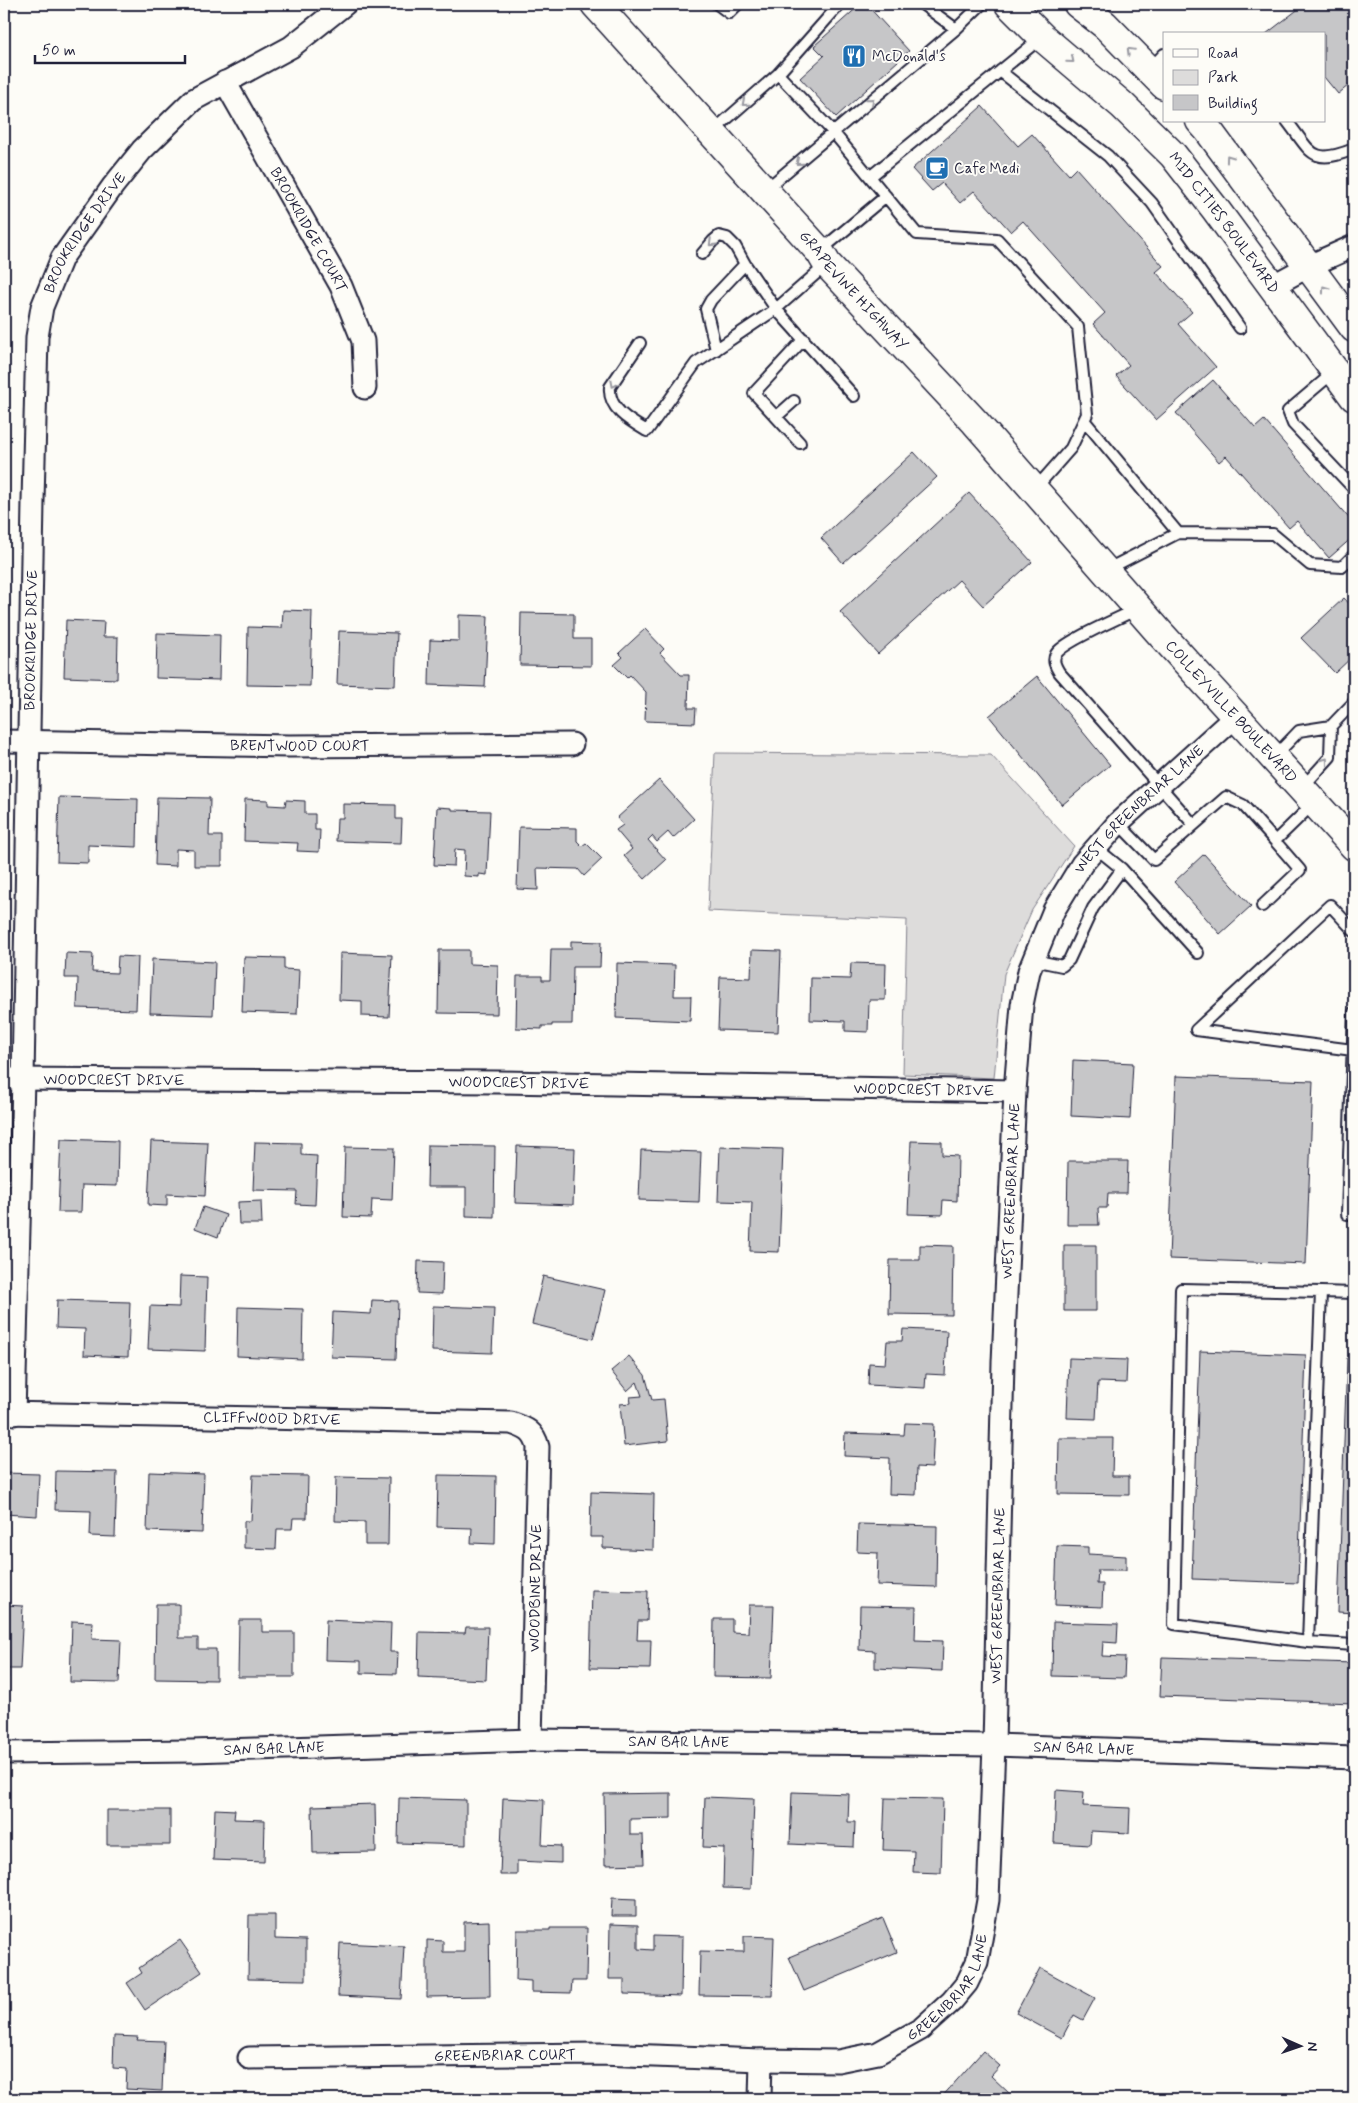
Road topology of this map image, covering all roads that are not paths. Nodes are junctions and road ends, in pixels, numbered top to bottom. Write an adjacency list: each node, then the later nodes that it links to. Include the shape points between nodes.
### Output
1 (345, 4): 15 (street, BROOKRIDGE DRIVE, via 291,47)
2 (595, 4): 19 (main road, GRAPEVINE HIGHWAY)
3 (718, 4): 4 (lane, via 729,13)
4 (738, 4)
5 (840, 4): 14 (lane)
6 (922, 4): 10 (lane)
7 (982, 4): 10 (lane)
8 (1009, 4): 11 (main road, MID CITIES BOULEVARD)
9 (1078, 4): 12 (main road, one-way to 9)
10 (956, 29): 18 (lane, one-way to 10)
11 (1042, 37): 13 (lane); 29 (main road, MID CITIES BOULEVARD, one-way to 29, via 1122,105 1173,155)
12 (1159, 70)
13 (1000, 71): 21 (lane); 31 (lane, via 1108,156 1152,203)
14 (778, 74): 18 (lane); 19 (lane, one-way to 19)
15 (225, 82): 39 (street, BROOKRIDGE COURT, via 341,286 363,341); 56 (street, BROOKRIDGE DRIVE, via 193,100 142,150 62,258 42,307 38,337)
16 (1201, 122): 28 (main road, one-way to 16)
17 (1288, 122): 20 (lane, via 1312,153 1320,157 1333,157)
18 (833, 132): 21 (lane); 22 (lane, one-way to 22)
19 (712, 133): 22 (main road, GRAPEVINE HIGHWAY)
20 (1354, 149)
21 (871, 176): 23 (lane)
22 (764, 191): 26 (main road, GRAPEVINE HIGHWAY)
23 (886, 196): 26 (lane); 44 (lane, via 917,234 997,239 1078,327 1087,414)
24 (1354, 246): 28 (street)
25 (702, 254): 27 (lane, one-way to 25, via 738,250 727,238 719,236)
26 (823, 258): 30 (lane); 47 (main road, GRAPEVINE HIGHWAY)
27 (744, 264): 30 (lane); 35 (lane, via 706,309)
28 (1309, 266): 29 (street); 32 (main road, one-way to 28)
29 (1272, 286): 37 (main road, MID CITIES BOULEVARD)
30 (776, 309): 33 (lane); 35 (lane)
31 (1240, 328)
32 (1354, 328)
33 (804, 339): 36 (lane); 43 (lane, via 754,393)
34 (640, 343): 35 (lane, one-way to 35, via 610,387 609,395 620,413 647,431 696,364)
35 (716, 350)
36 (830, 369): 38 (lane); 40 (lane)
37 (1335, 371): 41 (main road, MID CITIES BOULEVARD); 46 (lane, via 1288,411 1293,424)
38 (821, 377)
39 (365, 388)
40 (854, 396)
41 (1354, 397)
42 (794, 401): 43 (lane)
43 (776, 418): 45 (lane)
44 (1084, 420): 47 (lane, via 1071,448); 48 (lane)
45 (800, 443)
46 (1354, 489)
47 (1034, 490): 50 (main road, GRAPEVINE HIGHWAY)
48 (1178, 533): 49 (lane, via 1272,534 1310,565 1342,567); 50 (lane)
49 (1354, 555)
50 (1108, 574): 51 (main road, COLLEYVILLE BOULEVARD)
51 (1139, 609): 53 (main road, COLLEYVILLE BOULEVARD); 59 (lane, via 1066,644 1055,655 1054,664)
52 (1353, 705): 54 (lane)
53 (1236, 716): 58 (main road, COLLEYVILLE BOULEVARD); 59 (street, WEST GREENBRIAR LANE)
54 (1331, 726): 58 (lane, via 1299,731); 60 (lane, one-way to 54, via 1330,757)
55 (4, 742): 56 (street, BRENTWOOD COURT)
56 (29, 742): 57 (street, BRENTWOOD COURT, via 289,746); 73 (street, BROOKRIDGE DRIVE)
57 (572, 744)
58 (1273, 758): 60 (main road, COLLEYVILLE BOULEVARD)
59 (1161, 786): 61 (street, WEST GREENBRIAR LANE); 62 (lane)
60 (1308, 796): 63 (lane); 64 (main road, COLLEYVILLE BOULEVARD)
61 (1118, 823): 62 (lane, via 1154,860); 65 (street, WEST GREENBRIAR LANE)
62 (1194, 825): 63 (lane, via 1226,798 1244,805)
63 (1275, 841): 67 (lane, via 1300,870)
64 (1354, 846)
65 (1096, 848): 66 (lane); 70 (street, WEST GREENBRIAR LANE, via 1082,864 1054,910)
66 (1122, 869): 69 (lane); 70 (lane, via 1093,908 1069,960 1062,966)
67 (1262, 906)
68 (1354, 931): 72 (lane, via 1330,905 1196,1030)
69 (1198, 953)
70 (1033, 960): 74 (street, WEST GREENBRIAR LANE, via 1022,1005)
71 (1354, 1012): 72 (lane)
72 (1353, 1050): 75 (lane, via 1346,1214)
73 (13, 1079): 74 (street, WOODCREST DRIVE, via 490,1082); 78 (street, BROOKRIDGE DRIVE)
74 (1015, 1091): 83 (street, WEST GREENBRIAR LANE, via 1003,1362)
75 (1354, 1214)
76 (1321, 1292): 77 (lane); 80 (lane); 80 (lane, via 1181,1289 1174,1624)
77 (1354, 1293)
78 (9, 1413): 79 (street, CLIFFWOOD DRIVE, via 511,1423 527,1428)
79 (535, 1436): 82 (street, WOODBINE DRIVE, via 538,1447)
80 (1308, 1642): 81 (lane)
81 (1354, 1645)
82 (531, 1740): 83 (street, SAN BAR LANE); 84 (street, SAN BAR LANE, via 192,1751)
83 (994, 1745): 85 (street, SAN BAR LANE); 87 (street, GREENBRIAR LANE, via 988,1900 977,1962 967,1983 921,2028 878,2053 838,2061)
84 (4, 1753)
85 (1354, 1758)
86 (249, 2058): 87 (street, GREENBRIAR COURT, via 600,2054)
87 (761, 2060): 88 (street)
88 (760, 2099)

